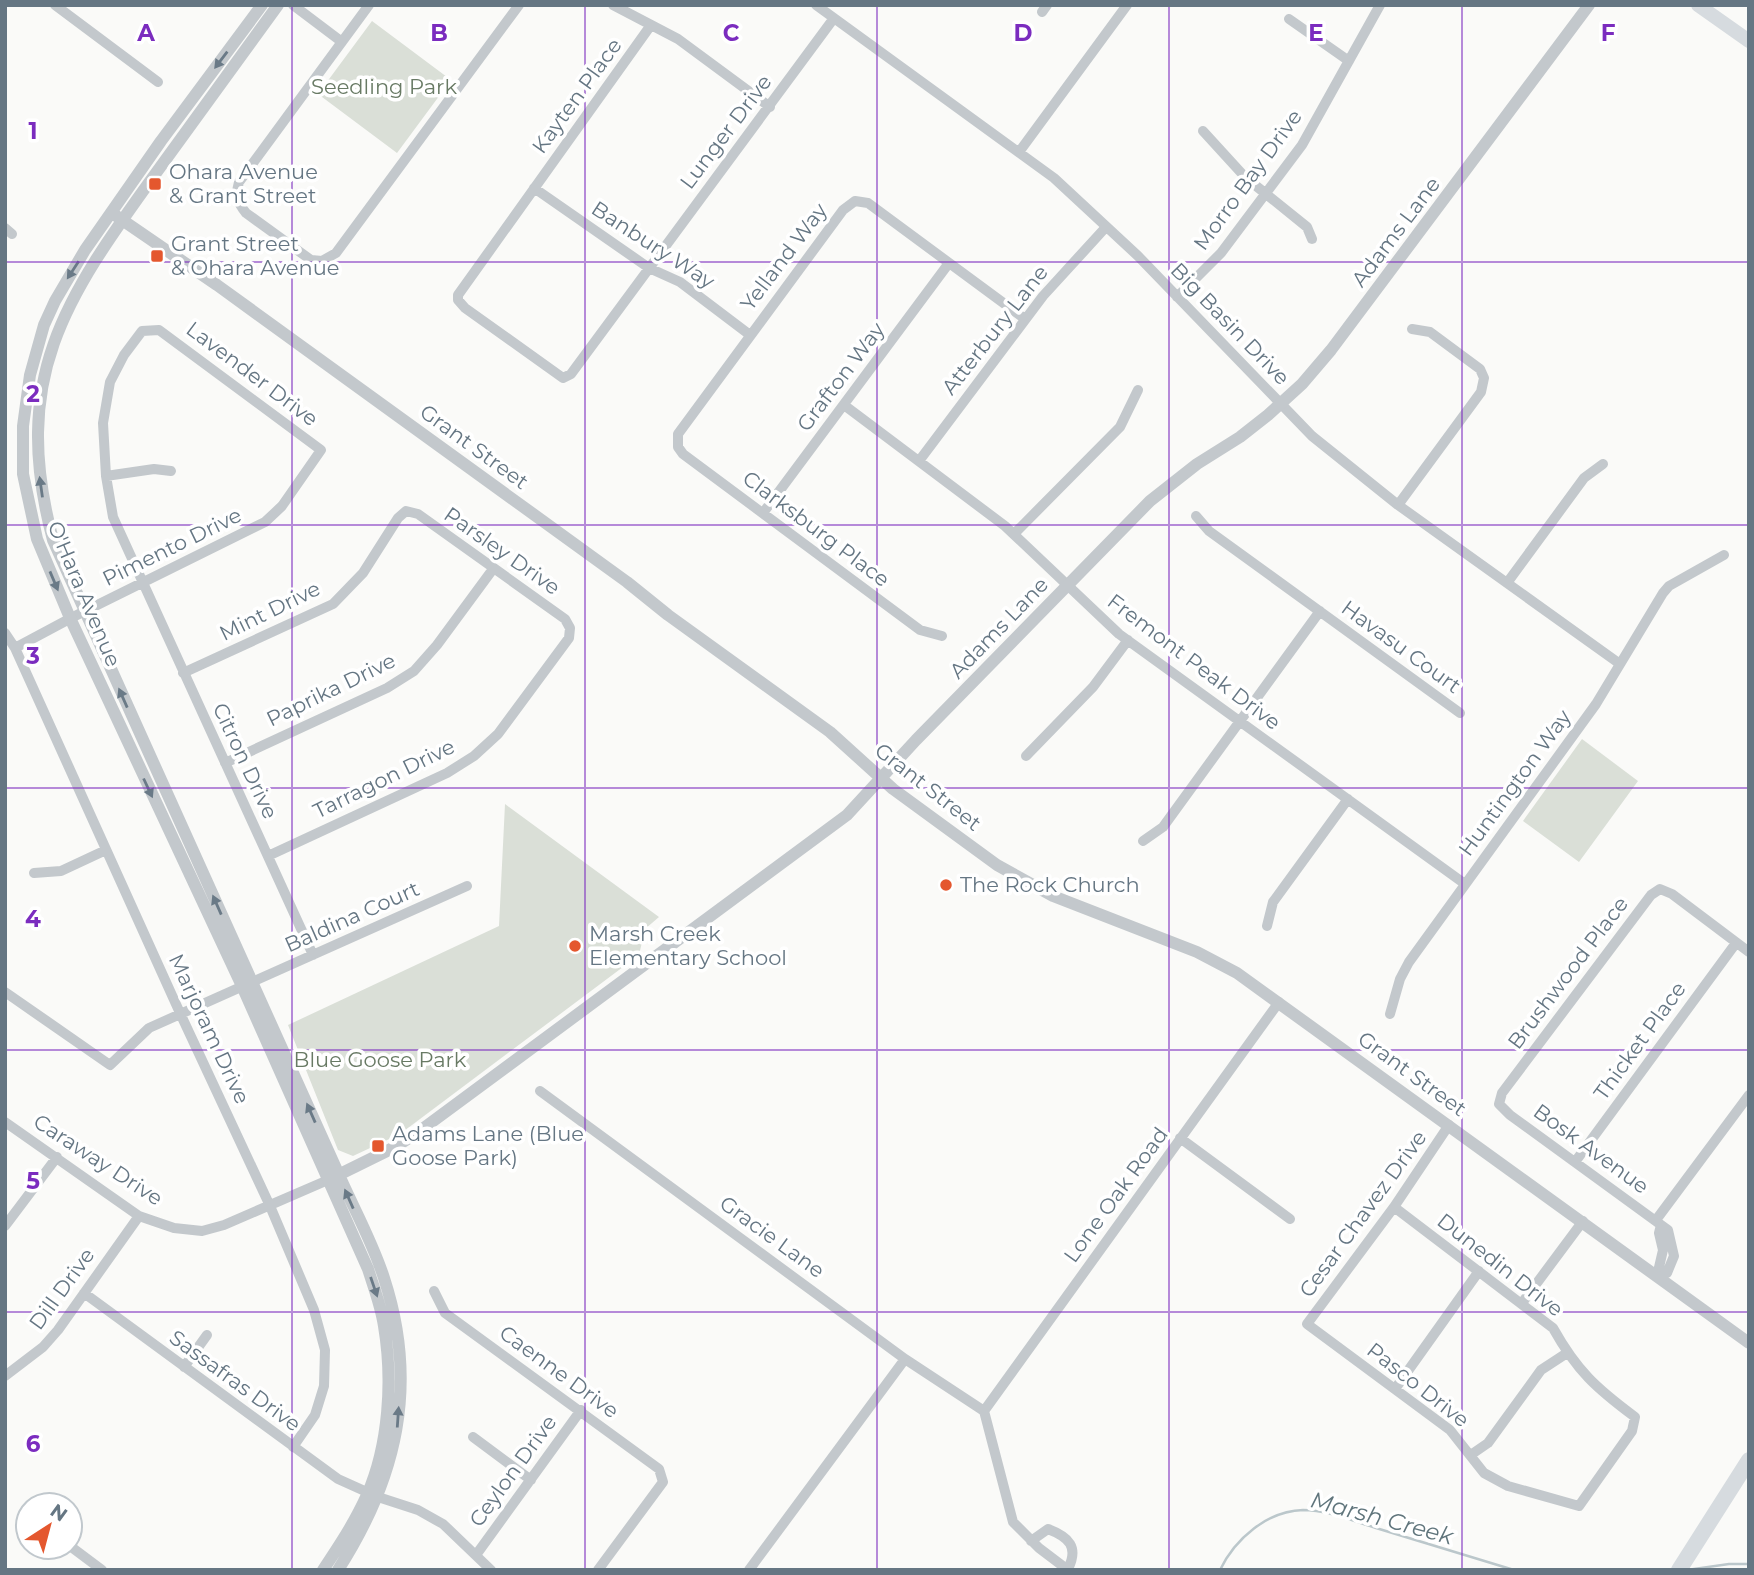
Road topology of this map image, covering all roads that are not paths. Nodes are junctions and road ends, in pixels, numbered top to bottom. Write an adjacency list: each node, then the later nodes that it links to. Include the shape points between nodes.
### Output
1 (55, 5): 19 (street)
2 (262, 5): 25 (street, O'Hara Avenue, one-way to 25, via 188,103)
3 (278, 5): 25 (street, O'Hara Avenue)
4 (293, 5): 17 (street)
5 (369, 5): 17 (street)
6 (519, 5): 17 (street, via 337,253 321,261 310,260 246,213 236,194 239,182)
7 (613, 5): 15 (street)
8 (816, 5): 13 (street, Big Basin Drive)
9 (1127, 5): 22 (street)
10 (1380, 5): 18 (street, Morro Bay Drive)
11 (1589, 5): 36 (street, Adams Lane, via 1331,350)
12 (1698, 5): 16 (main road)
13 (834, 18): 20 (street, Lunger Drive); 22 (street, Big Basin Drive)
14 (1289, 19): 18 (street)
15 (650, 25): 20 (street, via 678,39); 23 (street, Kayten Place)
16 (1749, 41)
17 (342, 42)
18 (1349, 61): 24 (street, Morro Bay Drive, via 1302,145)
19 (158, 82)
20 (770, 107): 29 (street, Lunger Drive)
21 (1203, 131): 24 (street)
22 (1018, 152): 26 (street, Big Basin Drive)
23 (534, 188): 29 (street, Banbury Way); 29 (street, Kayten Place, via 458,300 559,377 571,374)
24 (1265, 194): 27 (street, via 1307,227); 30 (street, Morro Bay Drive, via 1216,259)
25 (116, 217): 55 (street, O'Hara Avenue, one-way to 25, via 53,540 43,501 39,406 48,357 64,314); 56 (street, O'Hara Avenue, one-way to 56, via 66,279 44,325 30,375 23,426 23,474 34,527); 68 (street, Grant Street, via 627,582 830,732)
26 (1106, 226): 30 (street, Big Basin Drive); 31 (street, Atterbury Lane)
27 (1312, 239)
28 (949, 263): 31 (street, Yelland Way); 34 (street, Yelland Way, via 868,204 855,201 843,210); 37 (street, Grafton Way)
29 (649, 268): 34 (street, Banbury Way, via 680,282)
30 (1177, 296): 36 (street, Big Basin Drive)
31 (1026, 319): 40 (street, Atterbury Lane)
32 (1412, 329): 44 (street, via 1430,332 1480,369 1484,378 1481,392)
33 (159, 330): 39 (street, Lavender Drive); 43 (street, Citron Drive, via 142,331 110,382 103,423)
34 (750, 335): 38 (street, Yelland Way, via 680,429)
35 (1138, 390): 48 (street, via 1120,426)
36 (1281, 404): 44 (street, Big Basin Drive, via 1334,456); 53 (street, Adams Lane, via 1150,501)
37 (844, 405): 40 (street, Fremont Peak Drive); 45 (street, Grafton Way)
38 (677, 441): 45 (street, Clarksburg Place, via 682,454)
39 (321, 450): 51 (street, Pimento Drive, via 282,506 265,522)
40 (919, 461): 48 (street, Fremont Peak Drive)
41 (1604, 464): 52 (street, via 1584,478)
42 (171, 471): 43 (street)
43 (106, 476): 51 (street, Citron Drive, via 113,517)
44 (1398, 505): 52 (street, Big Basin Drive)
45 (763, 513): 59 (street, Clarksburg Place, via 920,630)
46 (418, 514): 50 (street, Parsley Drive); 63 (street, Mint Drive, via 406,512 398,518 363,573 332,604)
47 (1196, 516): 54 (street, Havasu Court, via 1209,531)
48 (1014, 534): 53 (street, Fremont Peak Drive)
49 (1724, 555): 62 (street, Huntington Way, via 1669,586)
50 (494, 569): 57 (street, Parsley Drive); 67 (street, Paprika Drive, via 414,671)
51 (142, 583): 55 (street, Pimento Drive); 63 (street, Citron Drive)
52 (1507, 583): 62 (street, Big Basin Drive)
53 (1067, 586): 60 (street, Fremont Peak Drive); 68 (street, Adams Lane)
54 (1320, 611): 64 (street, Havasu Court); 65 (street)
55 (84, 612): 56 (street, Pimento Drive); 80 (street, O'Hara Avenue, one-way to 55)
56 (70, 618): 61 (street, Pimento Drive); 80 (street, O'Hara Avenue, one-way to 80)
57 (565, 619): 72 (street, Tarragon Drive, via 569,638 498,733 474,756 447,773)
58 (5, 633): 61 (street, Marjoram Drive)
59 (942, 636)
60 (1128, 640): 65 (street, Fremont Peak Drive); 66 (street, via 1093,687)
61 (15, 648): 71 (street, Marjoram Drive)
62 (1620, 664): 74 (street, Huntington Way)
63 (183, 673): 67 (street, Citron Drive)
64 (1460, 713)
65 (1240, 721): 69 (street, Fremont Peak Drive); 70 (street, via 1163,827)
66 (1026, 756)
67 (225, 763): 72 (street, Citron Drive)
68 (881, 779): 82 (street, Grant Street, via 1023,880 1197,952); 93 (street, Adams Lane, via 835,825 426,1127)
69 (1348, 799): 74 (street, Fremont Peak Drive); 76 (street, via 1273,902)
70 (1143, 841)
71 (106, 850): 73 (street, via 61,871); 83 (street, Marjoram Drive)
72 (268, 856): 79 (street, Citron Drive)
73 (34, 873)
74 (1465, 884): 84 (street, Huntington Way, via 1399,979)
75 (467, 886): 79 (street, Baldina Court)
76 (1267, 926)
77 (1736, 943): 78 (street, Brushwood Place); 87 (street, Brushwood Place, via 1672,894 1660,890 1651,895 1502,1093); 92 (street, Thicket Place)
78 (1749, 952)
79 (313, 955): 80 (street, Baldina Court)
80 (247, 984): 83 (street, Baldina Court); 93 (street, O'Hara Avenue)
81 (5, 992): 83 (street, Baldina Court, via 110,1065 149,1028)
82 (1279, 1002): 89 (street, Grant Street); 90 (street, Lone Oak Road)
83 (180, 1013): 94 (street, Marjoram Drive)
84 (1390, 1014)
85 (540, 1091): 110 (street, Gracie Lane)
86 (1749, 1095): 99 (street)
87 (1499, 1104): 92 (street, Bosk Avenue)
88 (5, 1122): 91 (street, Caraway Drive)
89 (1449, 1125): 95 (street, Cesar Chavez Drive); 98 (street, Grant Street)
90 (1180, 1138): 97 (street); 115 (street, Lone Oak Road)
91 (57, 1157): 96 (street, Caraway Drive); 100 (street)
92 (1575, 1162): 99 (street, Bosk Avenue)
93 (333, 1177): 94 (street, Caraway Drive); 121 (street, O'Hara Avenue, via 383,1276 396,1320 400,1362 396,1440)
94 (270, 1206): 96 (street, Caraway Drive, via 202,1231 174,1228); 117 (street, Marjoram Drive, via 314,1311 325,1350 324,1386 315,1415)
95 (1394, 1207): 101 (street, Dunedin Drive); 106 (street, Cesar Chavez Drive)
96 (139, 1216): 104 (street, Dill Drive)
97 (1290, 1219)
98 (1583, 1221): 102 (street, Grant Street); 105 (street)
99 (1658, 1222): 102 (street, via 1663,1250)
100 (5, 1226)
101 (1479, 1271): 105 (street, Dunedin Drive); 113 (street)
102 (1657, 1276): 108 (street, Grant Street)
103 (434, 1291): 114 (street, Caenne Drive, via 445,1313)
104 (84, 1293): 111 (street, Sassafras Drive); 112 (street, Dill Drive, via 43,1347)
105 (1522, 1303): 109 (street, Dunedin Drive, via 1553,1328)
106 (1307, 1324): 113 (street, Pasco Drive)
107 (207, 1335): 111 (street)
108 (1748, 1340)
109 (1567, 1353): 118 (street, via 1541,1370 1488,1443); 122 (street, Dunedin Drive, via 1584,1375 1635,1417 1632,1431)
110 (905, 1359): 115 (street, Gracie Lane); 132 (street)
111 (184, 1367): 117 (street, Sassafras Drive)
112 (5, 1376)
113 (1395, 1389): 118 (street, Pasco Drive, via 1450,1430)
114 (581, 1410): 120 (street, Ceylon Drive); 131 (street, Caenne Drive, via 659,1469 663,1482)
115 (984, 1410): 123 (street, via 1013,1522)
116 (473, 1437): 120 (street)
117 (293, 1447): 121 (street, Sassafras Drive, via 338,1479)
118 (1472, 1454): 122 (street, Pasco Drive, via 1484,1473 1508,1486)
119 (1749, 1460): 133 (main road)
120 (531, 1480): 124 (street, Ceylon Drive)
121 (373, 1495): 124 (street, Sassafras Drive, via 443,1524); 128 (street, O'Hara Avenue); 129 (street, O'Hara Avenue, via 365,1525)
122 (1579, 1506)
123 (1031, 1541): 126 (street); 126 (street, via 1048,1529 1061,1534 1069,1541 1073,1558)
124 (476, 1555): 130 (street, Sassafras Drive)
125 (84, 1556): 127 (street)
126 (1068, 1569)
127 (102, 1570)
128 (323, 1570)
129 (338, 1570)
130 (491, 1570)
131 (598, 1570)
132 (749, 1570)
133 (1679, 1570)

